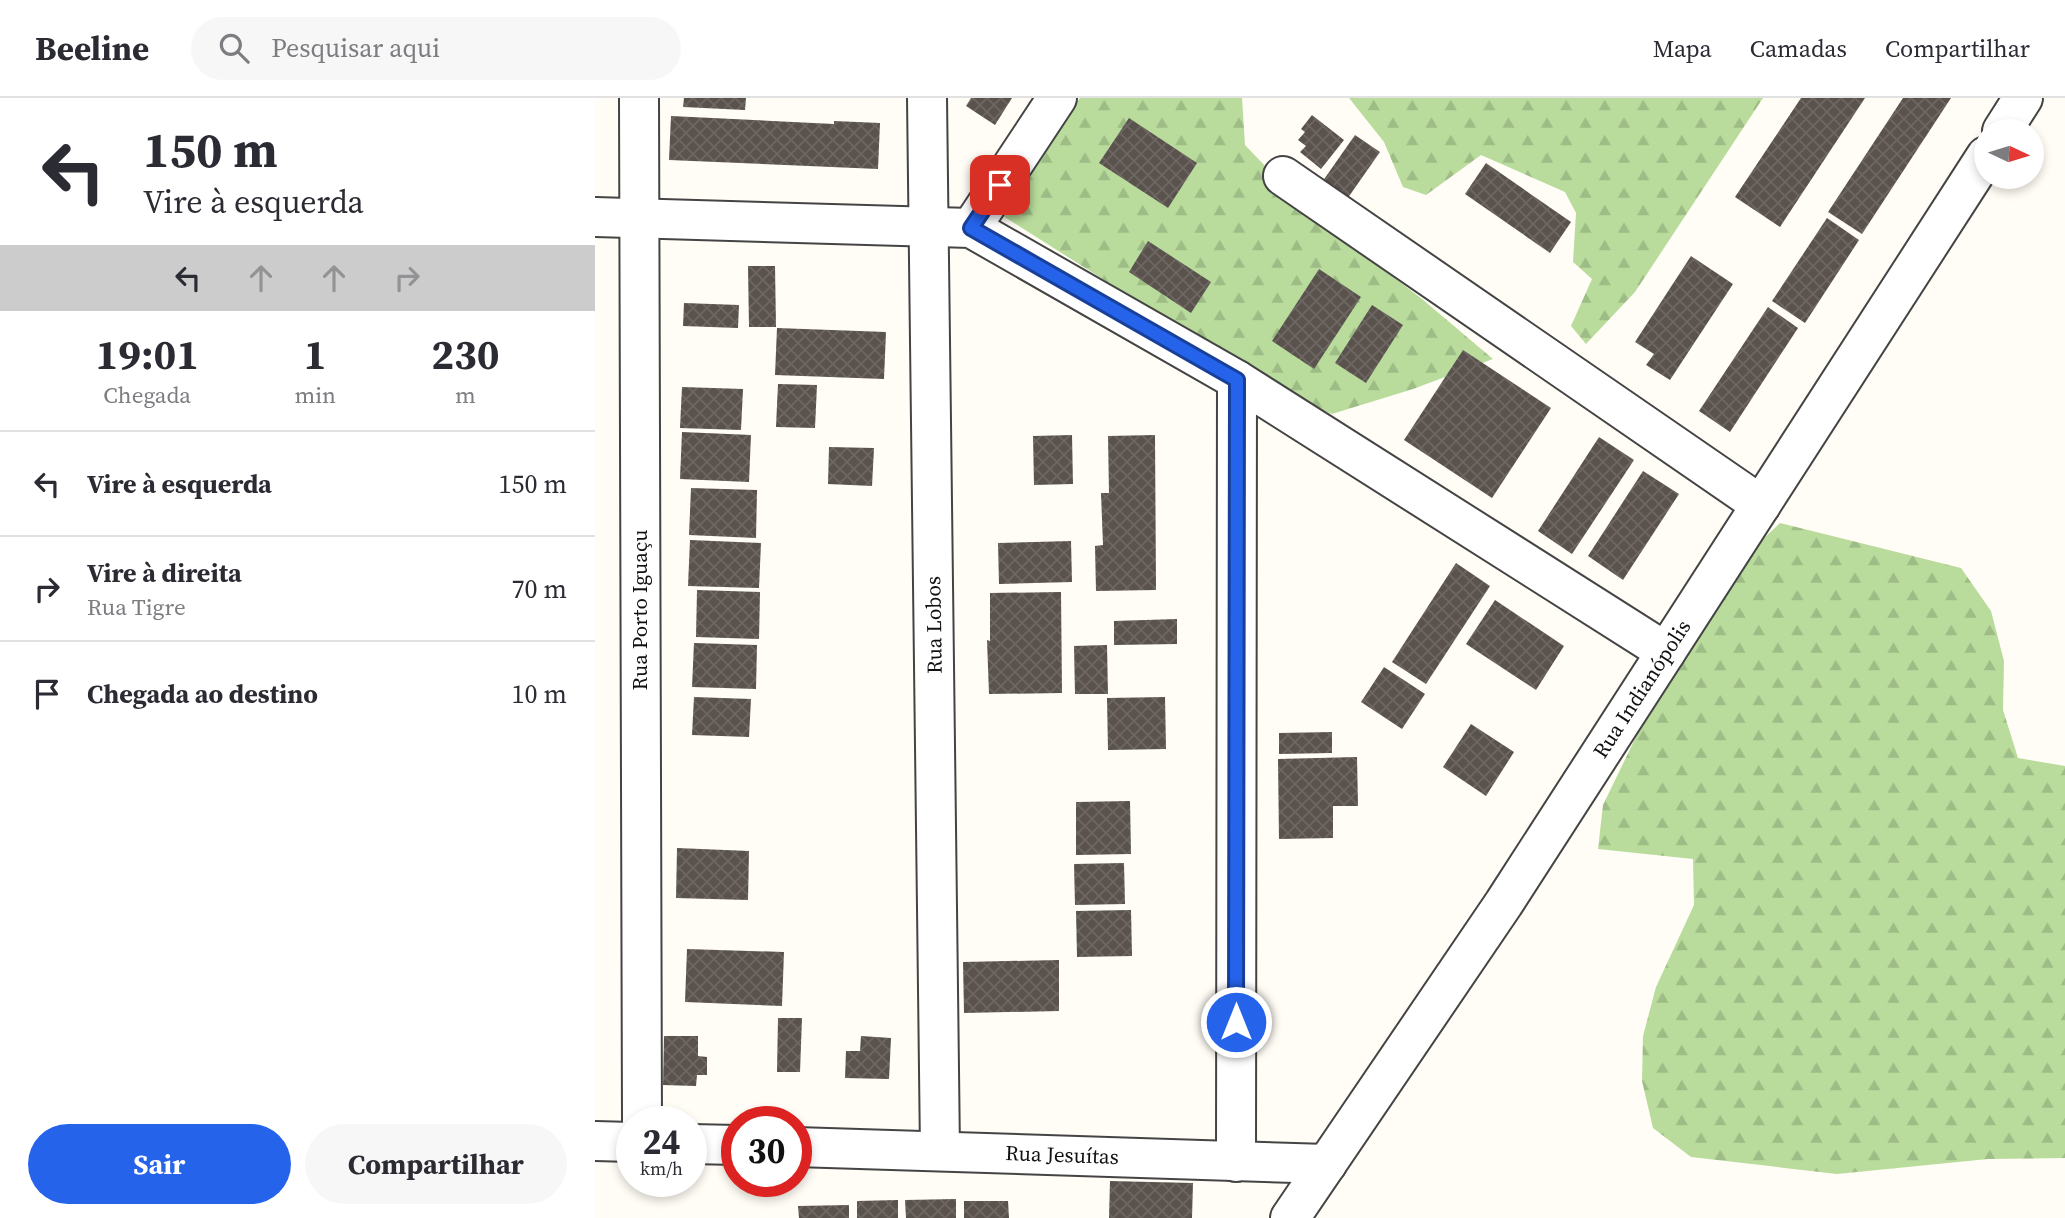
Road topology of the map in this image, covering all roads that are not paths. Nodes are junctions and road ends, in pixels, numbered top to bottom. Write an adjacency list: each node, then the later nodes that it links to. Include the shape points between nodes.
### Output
1 (639, 98): 9 (street, Rua Porto Iguaçu)
2 (927, 98): 10 (street, Rua Lobos)
3 (1056, 98): 11 (street)
4 (2024, 98): 5 (street)
5 (2010, 119)
6 (1974, 175): 13 (street, Rua Indianópolis)
7 (1283, 176): 13 (street)
8 (595, 217): 9 (street)
9 (639, 219): 10 (street); 15 (street, Rua Porto Iguaçu)
10 (929, 227): 11 (street); 19 (street, Rua Lobos)
11 (971, 228): 12 (street)
12 (1237, 380): 14 (street); 20 (street)
13 (1761, 505): 14 (street, Rua Indianópolis)
14 (1666, 652): 21 (street, Rua Indianópolis)
15 (642, 1106)
16 (595, 1141): 17 (street)
17 (616, 1142)
18 (812, 1147): 19 (street, Rua Jesuítas)
19 (940, 1151): 20 (street, Rua Jesuítas)
20 (1236, 1162): 21 (street, Rua Jesuítas)
21 (1327, 1164): 22 (street, Rua Indianópolis)
22 (1290, 1218)

